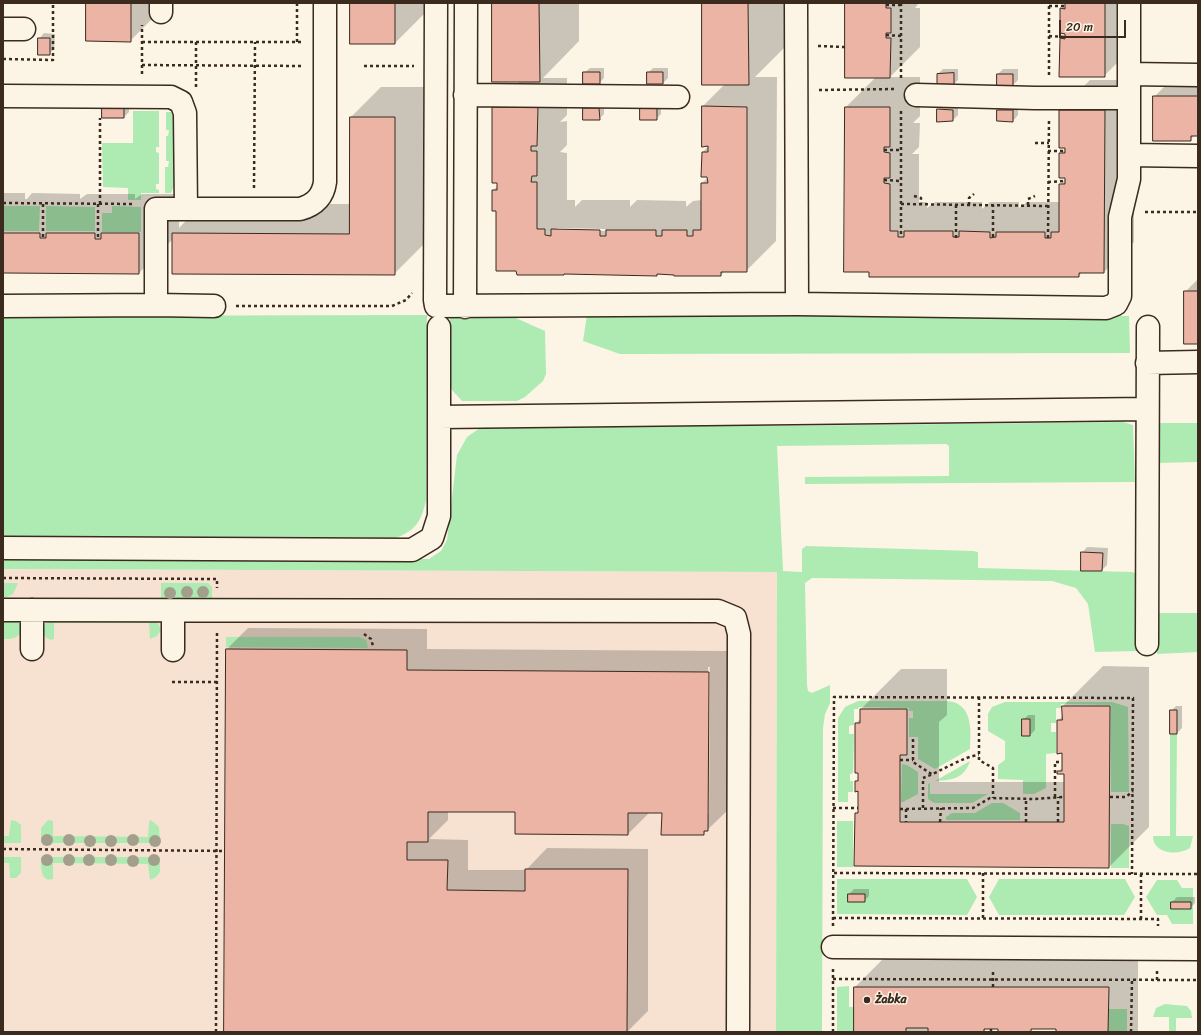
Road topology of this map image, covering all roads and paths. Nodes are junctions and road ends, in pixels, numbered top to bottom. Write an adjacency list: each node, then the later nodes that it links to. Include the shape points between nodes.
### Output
1 (53, 3): 25 (path, via 52,60)
2 (297, 3): 20 (path)
3 (325, 3): 71 (street, via 325,182 322,194 311,205 300,209)
4 (436, 3): 85 (street, via 435,304 439,307)
5 (466, 3): 39 (street)
6 (796, 3): 81 (street)
7 (1129, 3): 33 (street)
8 (886, 5): 9 (path)
9 (901, 5)
10 (1049, 6): 11 (path)
11 (1065, 6)
12 (155, 11): 17 (path)
13 (886, 35): 14 (path)
14 (901, 36)
15 (1049, 36): 16 (path)
16 (1065, 36)
17 (142, 42): 18 (path); 26 (path)
18 (196, 42): 19 (path); 27 (path)
19 (255, 42): 20 (path); 28 (path)
20 (297, 42): 21 (path)
21 (308, 42)
22 (816, 46): 23 (path)
23 (845, 47)
24 (415, 58): 31 (path)
25 (3, 59)
26 (142, 65): 27 (path); 40 (path)
27 (196, 65): 28 (path); 35 (path)
28 (255, 66): 29 (path); 56 (path)
29 (306, 66)
30 (364, 66): 31 (path)
31 (414, 66): 32 (path)
32 (414, 70)
33 (1129, 74): 34 (street); 42 (street)
34 (1198, 75)
35 (196, 89)
36 (812, 90): 37 (path)
37 (908, 92): 42 (street, via 1035,98)
38 (3, 96): 40 (street)
39 (465, 96): 41 (street); 85 (street)
40 (142, 97): 71 (street, via 171,97 181,102 184,114)
41 (678, 97)
42 (1129, 98): 50 (street)
43 (100, 115): 64 (path)
44 (1035, 143): 45 (path)
45 (1048, 143)
46 (884, 150): 47 (path)
47 (901, 150)
48 (1048, 151): 49 (path)
49 (1065, 151)
50 (1129, 155): 51 (street); 72 (street, via 1128,179)
51 (1198, 156)
52 (884, 180): 53 (path)
53 (901, 181)
54 (1065, 181): 55 (path)
55 (1048, 182)
56 (254, 189)
57 (974, 194): 68 (path, via 969,198)
58 (914, 196): 66 (path, via 921,198)
59 (1035, 196): 70 (path, via 1028,199)
60 (18, 200): 62 (path)
61 (3, 203): 62 (path)
62 (18, 203): 63 (path)
63 (43, 204): 64 (path); 76 (path)
64 (99, 204): 65 (path); 79 (path)
65 (137, 204)
66 (921, 204): 67 (path); 74 (path, via 901,204)
67 (956, 204): 68 (path); 77 (path)
68 (969, 205): 69 (path)
69 (993, 205): 70 (path); 75 (path)
70 (1028, 205): 78 (path, via 1048,206)
71 (186, 209): 82 (street, via 156,209)
72 (1121, 212): 73 (path); 81 (street, via 1120,296 1116,304 1106,308)
73 (1198, 212)
74 (901, 237)
75 (993, 237)
76 (43, 238)
77 (956, 238)
78 (1048, 238)
79 (98, 239)
80 (414, 289): 84 (path, via 406,300 392,306)
81 (797, 304): 85 (street)
82 (156, 305): 83 (street); 84 (street)
83 (3, 306)
84 (214, 306)
85 (465, 307)
86 (439, 327): 91 (street)
87 (1148, 327): 89 (street)
88 (1198, 362): 89 (street)
89 (1147, 363): 90 (street)
90 (1147, 409): 91 (street); 98 (street)
91 (439, 417): 92 (street, via 440,516 432,538 412,550)
92 (3, 548)
93 (3, 578): 97 (path, via 217,579)
94 (3, 610): 95 (street)
95 (32, 610): 96 (street); 99 (street)
96 (173, 610): 97 (street); 100 (street)
97 (217, 611): 102 (path); 144 (street, via 718,611 735,618 739,634)
98 (1146, 644)
99 (32, 649)
100 (173, 650)
101 (172, 682): 102 (path)
102 (217, 682): 127 (path)
103 (979, 697): 105 (path); 110 (path, via 1133,698); 116 (path, via 834,697)
104 (913, 739): 107 (path)
105 (979, 755): 109 (path, via 970,755); 114 (path, via 979,760 993,768)
106 (900, 760): 107 (path)
107 (913, 760): 109 (path)
108 (1062, 762): 111 (path, via 1055,762)
109 (933, 775): 119 (path, via 923,778)
110 (1133, 791): 113 (path, via 1126,797); 131 (path)
111 (1056, 797): 112 (path); 115 (path); 125 (path)
112 (1064, 797)
113 (1110, 797)
114 (993, 798): 115 (path); 120 (path, via 973,808)
115 (1026, 798): 124 (path)
116 (833, 808): 117 (path); 129 (path)
117 (858, 808)
118 (906, 808): 119 (path); 121 (path); 122 (path)
119 (923, 808): 120 (path)
120 (941, 808): 123 (path)
121 (900, 809)
122 (906, 822)
123 (940, 822)
124 (1026, 822)
125 (1058, 822)
126 (3, 850): 127 (path)
127 (217, 850): 128 (path); 143 (path)
128 (225, 851)
129 (834, 873): 130 (path); 134 (path)
130 (983, 873): 131 (path); 135 (path)
131 (1132, 874): 132 (path)
132 (1141, 874): 133 (path); 136 (path)
133 (1198, 874)
134 (833, 918): 135 (path); 138 (path)
135 (983, 919): 136 (path)
136 (1140, 919): 137 (path, via 1158,919)
137 (1158, 930)
138 (833, 947): 139 (street); 140 (path)
139 (1198, 949)
140 (833, 979): 141 (path); 145 (path)
141 (1132, 980): 142 (path); 146 (path)
142 (1198, 980)
143 (216, 1032)
144 (738, 1032)
145 (833, 1032)
146 (1131, 1032)

